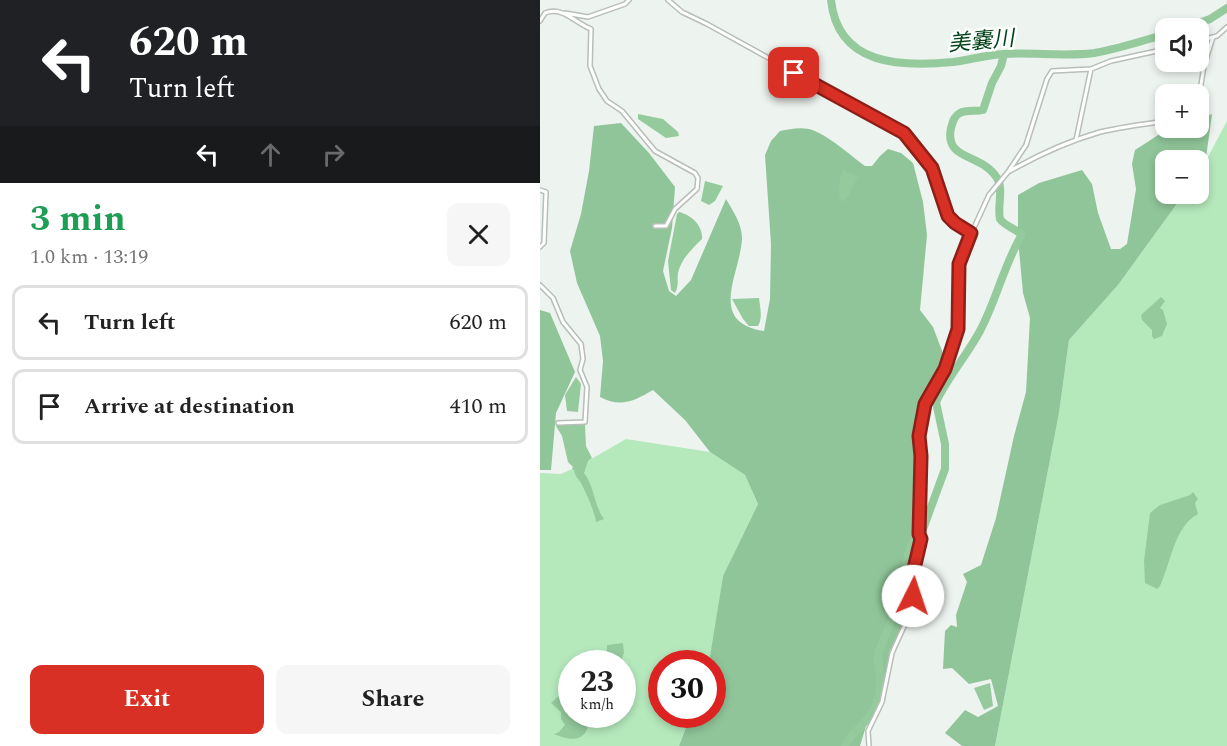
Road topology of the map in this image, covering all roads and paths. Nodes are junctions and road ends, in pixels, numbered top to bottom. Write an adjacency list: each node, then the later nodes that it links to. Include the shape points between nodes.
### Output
1 (629, 0): 3 (street, via 588,16)
2 (668, 0): 16 (street, via 681,12 904,133 932,168 948,216)
3 (565, 13): 4 (street, via 550,11); 15 (street, via 591,29 590,66 607,101 622,111 656,151 698,178 697,189 675,209 666,226)
4 (540, 21)
5 (1227, 27): 6 (street)
6 (1213, 37): 7 (street); 10 (street)
7 (1209, 38)
8 (1155, 51): 9 (street)
9 (1091, 69): 12 (street); 13 (street, via 1052,71 1026,145)
10 (1201, 84)
11 (1155, 123): 12 (street)
12 (1076, 140): 13 (street, via 1032,157)
13 (1008, 172): 16 (street, via 992,192)
14 (540, 190): 17 (street, via 546,192 544,243)
15 (655, 226)
16 (971, 233): 20 (street, via 959,264 958,329 945,369 925,404 919,436 921,539 913,573 912,609 892,653 882,702 868,731)
17 (540, 247)
18 (540, 285): 19 (street, via 553,298 583,352 580,370 587,387 585,422)
19 (558, 423)
20 (869, 746)

